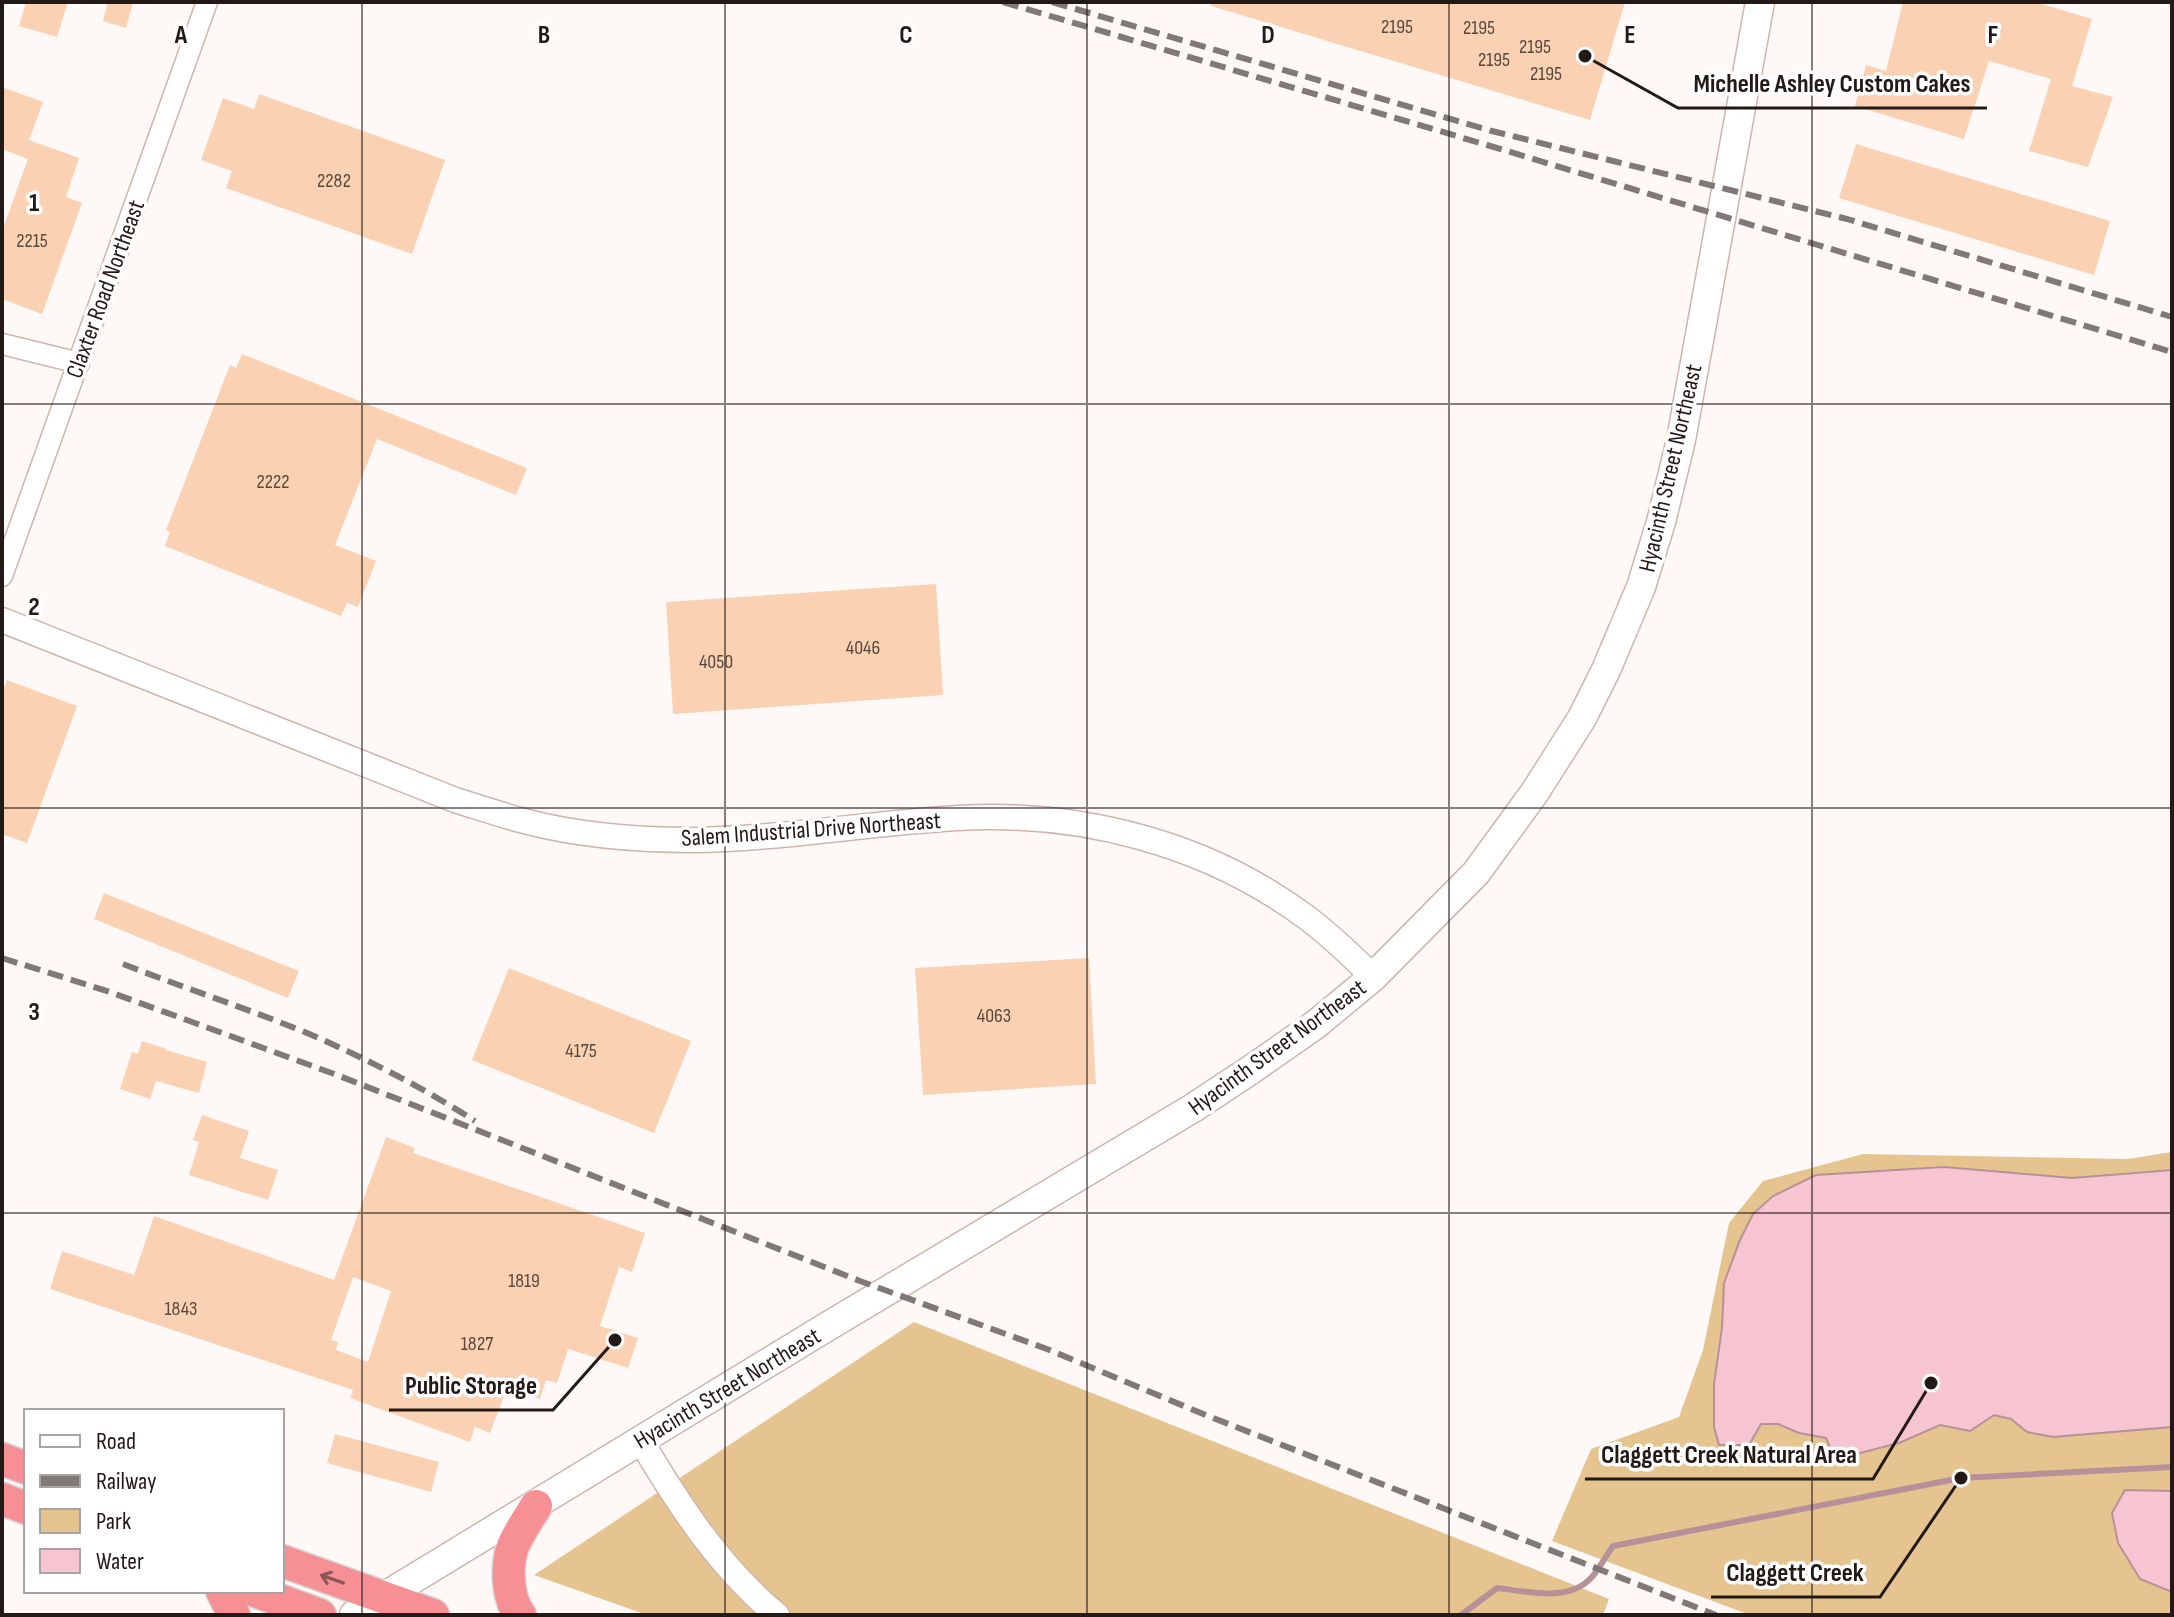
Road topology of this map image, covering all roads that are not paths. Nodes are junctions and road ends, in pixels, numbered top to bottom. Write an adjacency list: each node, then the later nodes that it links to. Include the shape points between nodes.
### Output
1 (207, 2): 4 (street, Claxter Road Northeast)
2 (1760, 2): 7 (main road, Hyacinth Street Northeast, via 1681,440 1641,587 1582,718 1535,792 1476,873)
3 (2, 344): 4 (street)
4 (79, 363): 5 (street, Claxter Road Northeast)
5 (2, 576)
6 (2, 620): 7 (street, Salem Industrial Drive Northeast, via 455,800 526,822 628,838 692,840 958,818 1018,817 1116,829 1182,850 1265,889 1306,916)
7 (1373, 977): 8 (main road, Hyacinth Street Northeast, via 1315,1025 1193,1108)
8 (641, 1441): 12 (main road, Hyacinth Street Northeast); 23 (street, via 710,1547)
9 (2, 1459): 10 (highway)
10 (24, 1467)
11 (2, 1499): 13 (highway)
12 (536, 1506): 17 (main road, Hyacinth Street Northeast); 22 (highway, via 512,1548 508,1577)
13 (24, 1507)
14 (284, 1562): 17 (highway, one-way to 14)
15 (223, 1593): 18 (highway)
16 (260, 1593): 19 (highway)
17 (382, 1597): 20 (main road, Hyacinth Street Northeast); 21 (highway)
18 (234, 1615)
19 (320, 1615)
20 (354, 1615)
21 (433, 1615)
22 (520, 1615)
23 (777, 1615)

